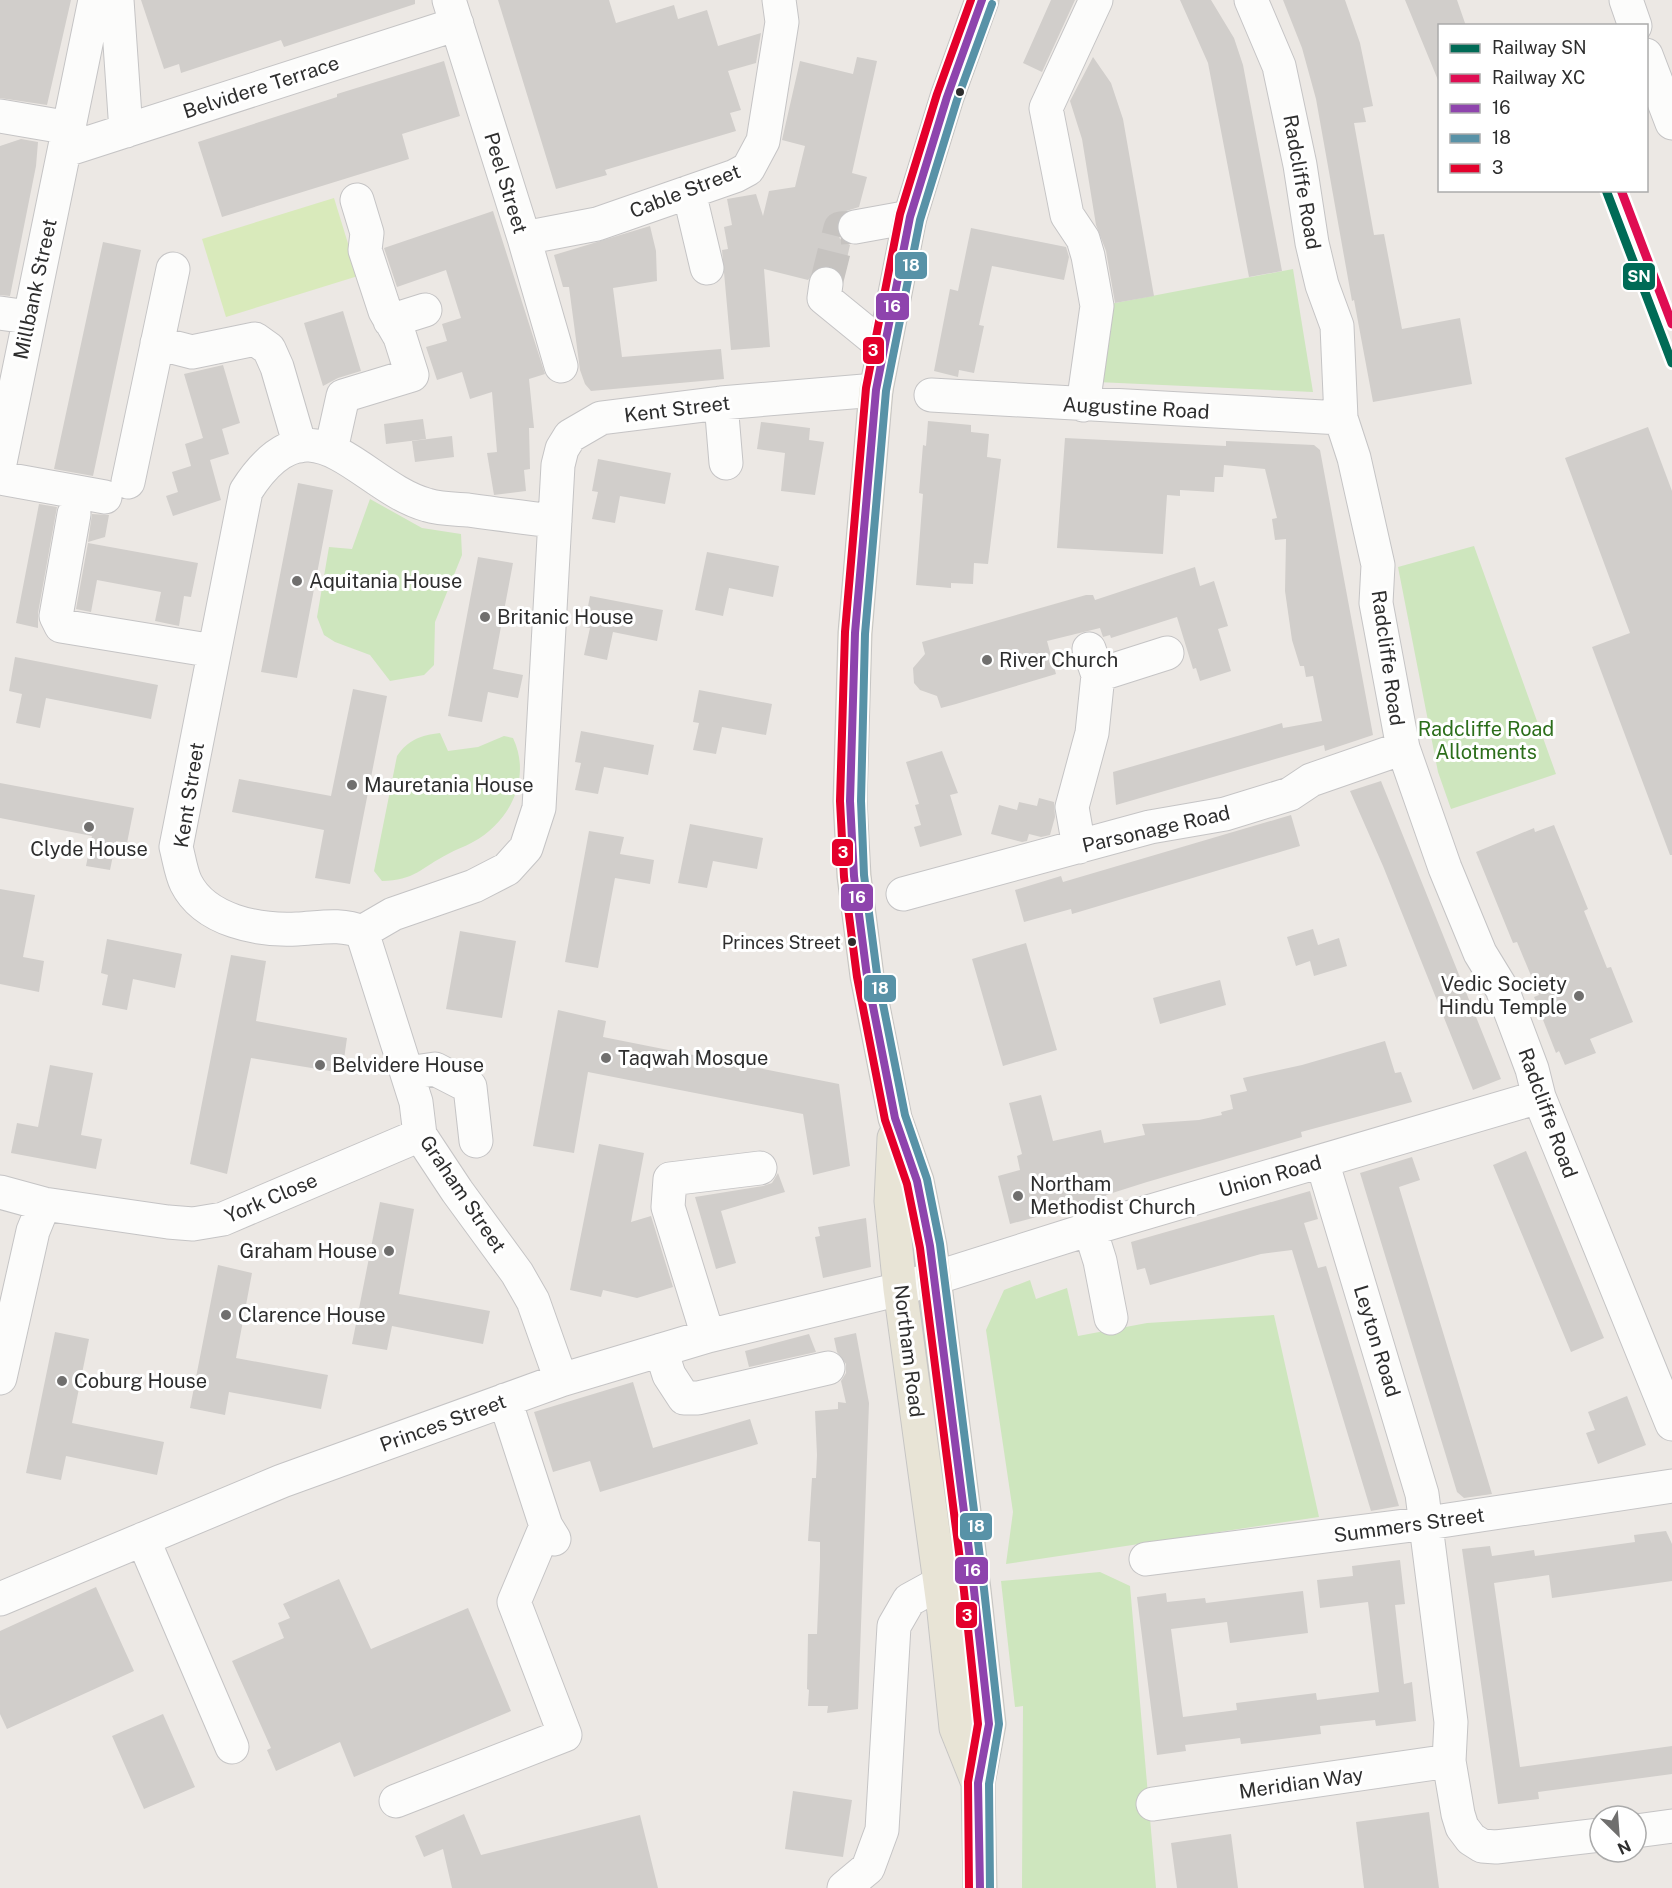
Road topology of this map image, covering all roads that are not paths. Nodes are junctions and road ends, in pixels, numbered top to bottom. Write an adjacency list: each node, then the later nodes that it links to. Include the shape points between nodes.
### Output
1 (95, 0): 14 (street, Millbank Street)
2 (117, 0): 13 (street)
3 (779, 0): 15 (street, Cable Street, via 782,22 758,155 748,169 735,176)
4 (982, 0): 17 (main road, Northam Road)
5 (1096, 0): 32 (street, via 1046,108 1067,215 1083,239 1097,306)
6 (1251, 0): 33 (street, Radcliffe Road, via 1279,66 1312,243 1337,326)
7 (1626, 0): 9 (street)
8 (453, 12): 13 (street, Belvidere Terrace); 19 (street, Peel Street)
9 (1634, 24)
10 (1648, 58): 12 (street)
11 (0, 116): 14 (street)
12 (1672, 123)
13 (126, 131): 14 (street, Belvidere Terrace)
14 (68, 139): 24 (street, Millbank Street)
15 (689, 192): 19 (street, Cable Street, via 597,224); 20 (street)
16 (357, 200): 25 (street, via 367,233 365,250)
17 (910, 217): 18 (street); 27 (main road, Northam Road)
18 (855, 227)
19 (524, 238): 28 (street, Peel Street)
20 (707, 268)
21 (173, 269): 26 (street)
22 (826, 284): 27 (street, via 824,298)
23 (425, 310): 25 (street)
24 (14, 315): 36 (street, Millbank Street)
25 (390, 321): 34 (street, via 400,337 412,375 343,396)
26 (158, 343): 34 (street, via 192,352 255,339 269,350); 37 (street, via 117,489)
27 (884, 347): 29 (main road, Northam Road)
28 (561, 366)
29 (876, 390): 31 (street, Kent Street); 48 (main road, Northam Road, via 854,644 850,801 854,876 867,976)
30 (931, 395): 32 (street, Augustine Road)
31 (721, 403): 35 (street); 39 (street, Kent Street, via 601,418 570,436 558,465)
32 (1083, 405): 33 (street, Augustine Road)
33 (1341, 418): 42 (street, Radcliffe Road, via 1378,565 1376,603)
34 (316, 448): 39 (street, via 348,457 401,494 428,505); 40 (street, Kent Street, via 261,468 246,491)
35 (726, 463)
36 (0, 464)
37 (0, 478)
38 (74, 514): 40 (street, via 57,616 61,626)
39 (555, 521): 45 (street, Kent Street, via 539,808 526,848 507,869 474,886 393,914)
40 (214, 651): 45 (street, Kent Street, via 176,847 186,884 224,919 291,929 347,926)
41 (1167, 653): 43 (street, via 1094,662 1092,733 1072,807)
42 (1403, 748): 43 (street, Parsonage Road, via 1311,780 1290,794 1225,814 1150,827); 47 (street, Radcliffe Road, via 1445,868 1476,942 1502,989)
43 (1079, 847): 44 (street, Parsonage Road)
44 (903, 894)
45 (362, 932): 46 (street, Graham Street)
46 (406, 1073): 49 (street, Graham Street, via 416,1102); 50 (street, via 435,1069 470,1087)
47 (1539, 1097): 51 (street, Union Road); 64 (street, Radcliffe Road)
48 (895, 1118): 56 (main road, Northam Road, via 921,1198); 57 (main road, Northam Road, via 891,1201)
49 (420, 1135): 54 (street, York Close, via 223,1219 193,1224); 63 (street, Graham Street, via 517,1273 533,1301)
50 (476, 1141)
51 (1322, 1161): 55 (street, Union Road); 68 (street, Leyton Road)
52 (760, 1168): 59 (street, via 670,1179 668,1207)
53 (6, 1194): 54 (street, York Close)
54 (44, 1204): 62 (street, via 33,1231)
55 (1090, 1228): 56 (street, Union Road); 58 (street)
56 (934, 1279): 57 (street, Union Road); 71 (main road, Northam Road)
57 (900, 1289): 59 (street, Princes Street); 72 (main road, Northam Road)
58 (1111, 1318)
59 (708, 1336): 60 (street, Princes Street)
60 (661, 1350): 61 (street, via 669,1375 684,1398); 63 (street, Princes Street)
61 (828, 1368)
62 (0, 1378)
63 (561, 1380): 65 (street, Princes Street)
64 (1665, 1384): 66 (street, Radcliffe Road)
65 (505, 1400): 69 (street, Princes Street, via 282,1481); 77 (street, via 550,1532 514,1602 565,1734)
66 (1672, 1424)
67 (1672, 1486): 68 (street, Summers Street)
68 (1428, 1523): 70 (street, Summers Street); 75 (street, via 1451,1722)
69 (143, 1539): 73 (street, Princes Street); 74 (street)
70 (1146, 1559)
71 (972, 1573): 72 (street); 76 (main road, Northam Road, via 989,1724)
72 (939, 1584): 76 (main road, Northam Road, via 956,1728); 82 (street, via 909,1600 894,1626 882,1830 868,1868)
73 (0, 1599)
74 (232, 1747)
75 (1449, 1761): 78 (street, Meridian Way); 81 (street, via 1462,1827 1482,1846)
76 (978, 1783): 83 (main road)
77 (396, 1801)
78 (1153, 1804)
79 (1672, 1826): 80 (street)
80 (1648, 1829)
81 (1588, 1836)
82 (844, 1888)
83 (980, 1888)

